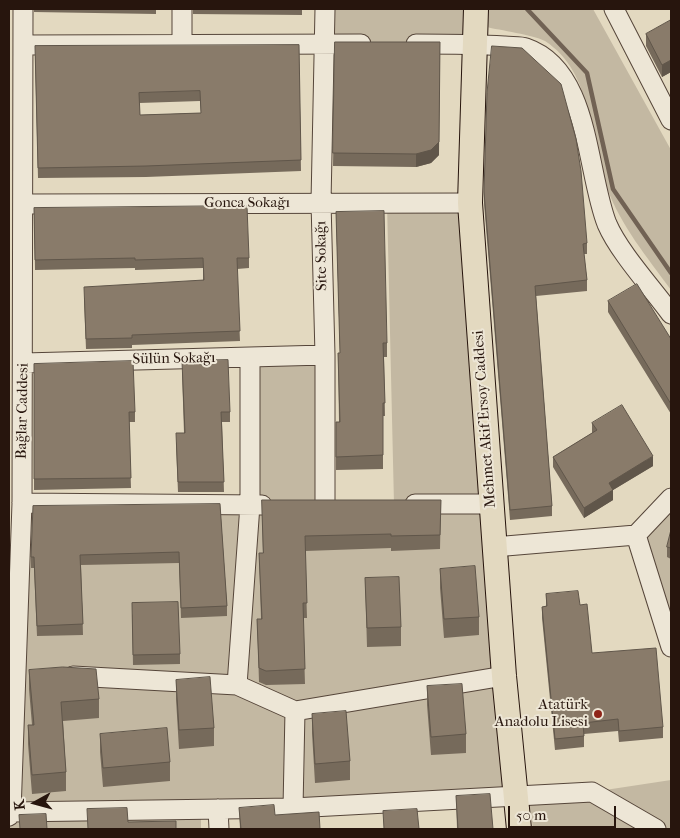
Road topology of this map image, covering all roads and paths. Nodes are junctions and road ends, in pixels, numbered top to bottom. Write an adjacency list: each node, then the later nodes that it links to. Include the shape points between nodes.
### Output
1 (23, 9): 11 (street, Bağlar Caddesi)
2 (182, 9): 6 (street)
3 (325, 9): 7 (street, Site Sokağı)
4 (476, 9): 10 (main road, Mehmet Akif Ersoy Caddesi)
5 (615, 9): 12 (street)
6 (182, 43): 7 (street); 11 (street)
7 (325, 44): 8 (street); 14 (street, Site Sokağı)
8 (382, 44)
9 (400, 44): 10 (street)
10 (475, 44): 15 (main road, Mehmet Akif Ersoy Caddesi); 17 (street, via 526,48 553,64 570,89 579,112 608,225)
11 (23, 45): 16 (street, Bağlar Caddesi)
12 (664, 89): 13 (street)
13 (671, 120)
14 (321, 202): 15 (street, Gonca Sokağı); 16 (street, Gonca Sokağı); 18 (street, Site Sokağı)
15 (470, 203): 27 (main road, Mehmet Akif Ersoy Caddesi)
16 (24, 204): 20 (street, Bağlar Caddesi)
17 (671, 314)
18 (325, 355): 19 (street, Sülün Sokağı); 24 (street, Site Sokağı)
19 (250, 358): 20 (street, Sülün Sokağı); 28 (street)
20 (24, 363): 22 (street, Bağlar Caddesi)
21 (671, 498): 30 (street)
22 (22, 503): 28 (street); 33 (street, Bağlar Caddesi)
23 (306, 504): 24 (street)
24 (325, 504): 25 (street)
25 (345, 504)
26 (394, 504): 27 (street)
27 (491, 504): 31 (main road, Mehmet Akif Ersoy Caddesi)
28 (250, 505): 29 (street); 37 (street)
29 (278, 505)
30 (636, 535): 31 (street); 32 (street)
31 (494, 548): 36 (main road, Mehmet Akif Ersoy Caddesi)
32 (671, 647)
33 (16, 672): 34 (street); 42 (street, Bağlar Caddesi)
34 (36, 673)
35 (55, 674): 37 (street)
36 (504, 676): 38 (street); 39 (main road, Mehmet Akif Ersoy Caddesi)
37 (237, 685): 38 (street)
38 (295, 711): 40 (street)
39 (515, 795): 40 (street); 44 (main road, Mehmet Akif Ersoy Caddesi); 45 (street, via 592,792)
40 (293, 808): 41 (street)
41 (218, 809): 42 (street); 43 (street)
42 (10, 814)
43 (219, 829)
44 (519, 829)
45 (656, 829)

